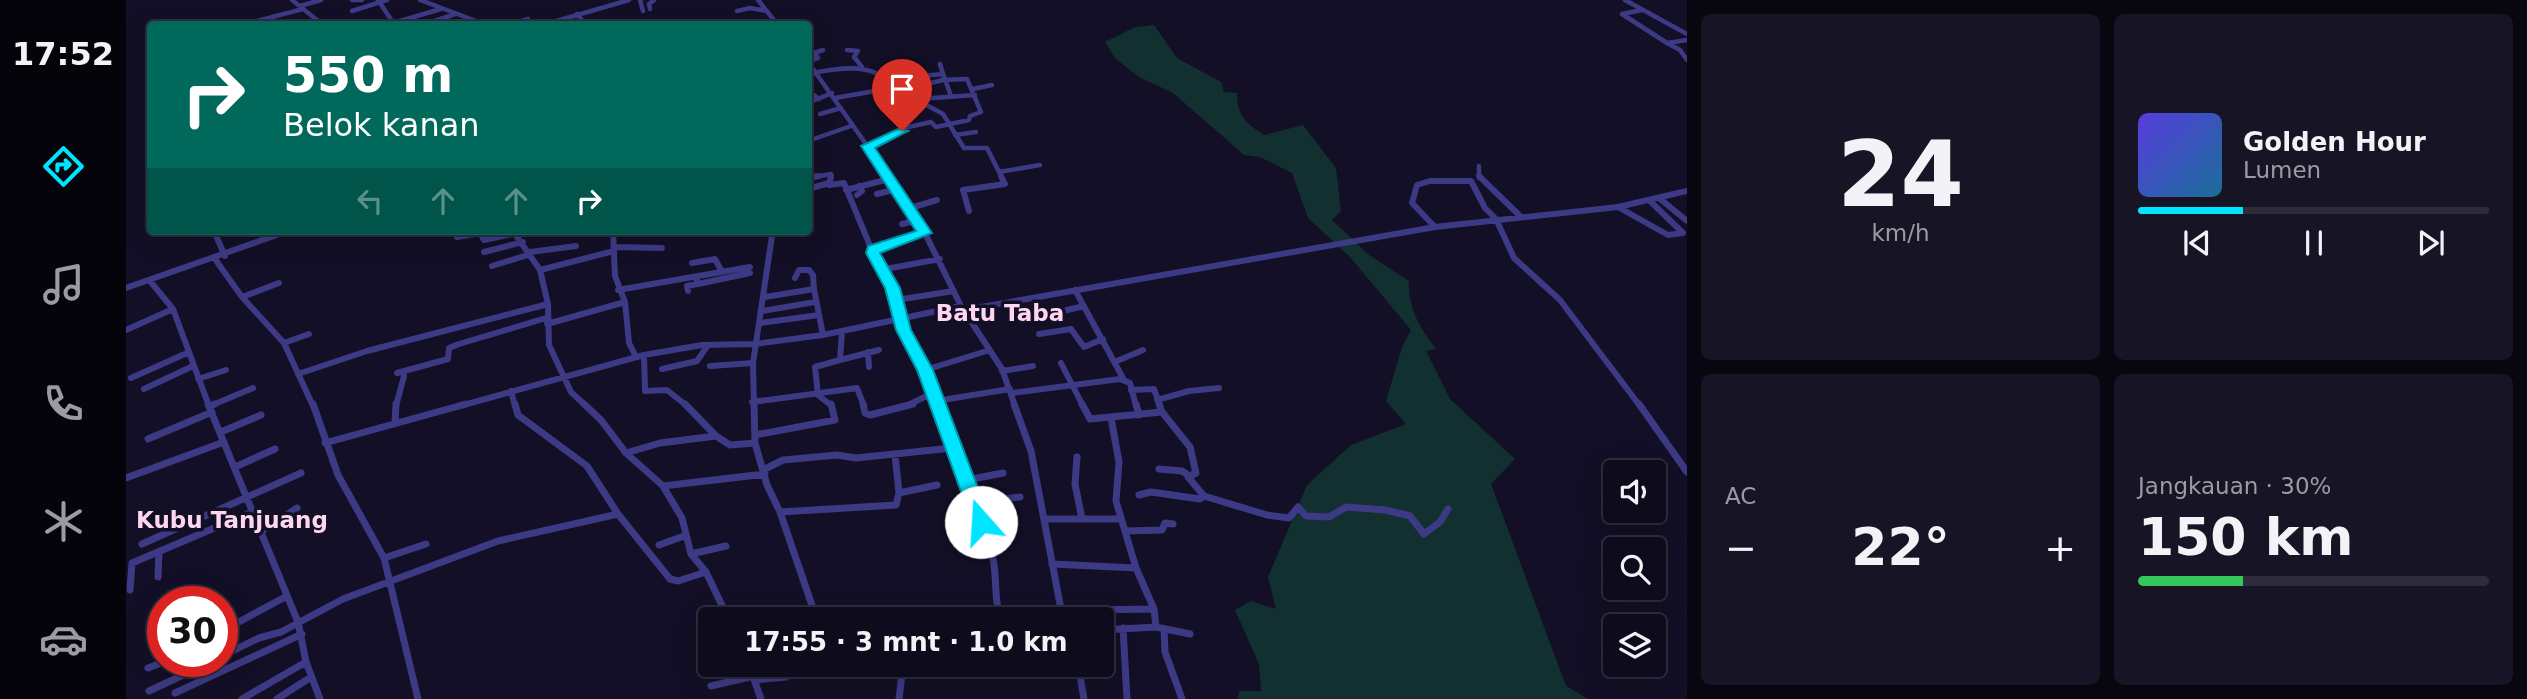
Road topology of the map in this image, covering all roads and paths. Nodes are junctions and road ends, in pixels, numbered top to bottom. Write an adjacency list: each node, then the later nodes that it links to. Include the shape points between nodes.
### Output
1 (292, 0): 13 (street)
2 (321, 0): 13 (street)
3 (352, 0): 4 (street)
4 (362, 0)
5 (387, 0): 12 (street)
6 (420, 0): 14 (street)
7 (629, 0): 22 (street)
8 (640, 0): 18 (street)
9 (654, 0): 15 (street)
10 (758, 0): 20 (street)
11 (1625, 0): 16 (street)
12 (380, 1): 17 (street); 26 (street)
13 (301, 8): 24 (street); 25 (street)
14 (441, 9): 21 (street); 27 (street)
15 (650, 9)
16 (1642, 10): 34 (street); 36 (street, via 1622,14)
17 (352, 11)
18 (643, 11)
19 (737, 11): 20 (street)
20 (767, 11): 33 (street)
21 (455, 14): 28 (street); 29 (street)
22 (577, 14): 31 (street); 32 (street)
23 (528, 19): 30 (street)
24 (256, 21)
25 (317, 21)
26 (392, 21)
27 (400, 21)
28 (435, 21)
29 (475, 21)
30 (522, 21)
31 (555, 21)
32 (583, 21)
33 (775, 21)
34 (1687, 34)
35 (1687, 40): 36 (street)
36 (1667, 43): 42 (street)
37 (823, 50): 39 (street)
38 (846, 50): 45 (street, via 858,51 854,57)
39 (815, 53): 40 (street); 41 (street, via 818,58)
40 (812, 54)
41 (812, 60)
42 (1687, 60)
43 (940, 64): 49 (street)
44 (812, 65): 46 (street)
45 (862, 67): 46 (street); 47 (street)
46 (818, 72): 54 (street)
47 (880, 76): 48 (street, via 910,71); 51 (street)
48 (912, 77): 49 (street); 51 (street)
49 (943, 77): 52 (street); 53 (street, via 967,79); 55 (street)
50 (992, 85): 53 (street)
51 (892, 88): 52 (street); 54 (street); 60 (street)
52 (915, 88): 58 (street)
53 (974, 92): 55 (street); 63 (street, via 981,113)
54 (834, 96): 57 (street); 61 (street)
55 (951, 96): 58 (street)
56 (812, 97): 57 (street)
57 (819, 99): 59 (street)
58 (919, 100): 60 (street); 63 (street, via 930,110 938,109)
59 (812, 102)
60 (900, 104): 65 (street)
61 (841, 108): 62 (street); 64 (street)
62 (820, 114)
63 (947, 125): 65 (street, via 936,127 931,122); 67 (street)
64 (851, 126): 68 (street); 69 (street)
65 (904, 128): 69 (street)
66 (976, 132): 67 (street)
67 (955, 135): 72 (street, via 966,149 987,148)
68 (812, 140)
69 (867, 146): 75 (street)
70 (1040, 165): 72 (street)
71 (1479, 166): 73 (street)
72 (999, 172): 90 (street, via 1003,186 962,190)
73 (1477, 176): 76 (street); 91 (street)
74 (812, 177): 77 (street, via 831,174)
75 (889, 179): 78 (street); 80 (street)
76 (1470, 180): 92 (street); 96 (street, via 1417,185 1412,204)
77 (829, 183): 79 (street); 81 (street, via 844,183)
78 (859, 186): 81 (street); 84 (street, via 862,191)
79 (812, 189)
80 (897, 189): 83 (street); 89 (street)
81 (846, 190): 109 (street)
82 (1687, 191): 85 (street)
83 (877, 194)
84 (857, 195)
85 (1659, 198): 87 (street); 94 (street)
86 (937, 200): 89 (street)
87 (1649, 200): 88 (street); 88 (street, via 1683,233 1668,235)
88 (1618, 207): 91 (street)
89 (910, 208): 93 (street)
90 (969, 211)
91 (1520, 216): 92 (street)
92 (1496, 219): 96 (street); 207 (street, via 1514,258 1574,317)
93 (918, 220): 95 (street); 97 (street)
94 (1687, 221)
95 (902, 224)
96 (1435, 227): 128 (street)
97 (925, 233): 109 (street); 114 (street)
98 (216, 235): 112 (street)
99 (278, 235): 112 (street)
100 (481, 235): 101 (street, via 484,240)
101 (503, 235)
102 (517, 235): 105 (street)
103 (613, 235): 108 (street)
104 (772, 236): 131 (street)
105 (523, 242): 110 (street); 111 (street)
106 (576, 246): 111 (street)
107 (662, 248): 108 (street)
108 (614, 249): 117 (street); 126 (street)
109 (873, 249): 118 (street)
110 (484, 252)
111 (530, 253): 116 (street); 117 (street)
112 (225, 256): 113 (street)
113 (215, 259): 121 (street); 130 (street)
114 (940, 259): 118 (street); 129 (street)
115 (692, 263): 119 (street, via 715,260)
116 (492, 266)
117 (540, 270): 135 (street)
118 (880, 270): 132 (street)
119 (722, 272): 122 (street); 122 (street, via 750,270)
120 (795, 278): 125 (street, via 799,270 809,270)
121 (150, 281): 124 (street); 138 (street)
122 (697, 281): 126 (street); 127 (street, via 687,286)
123 (279, 283): 130 (street)
124 (126, 288)
125 (814, 289): 131 (street); 134 (street)
126 (618, 290): 133 (street)
127 (688, 290)
128 (1075, 290): 136 (street); 137 (street)
129 (954, 291): 132 (street); 137 (street)
130 (242, 297): 151 (street)
131 (765, 297): 139 (street)
132 (896, 300): 142 (street)
133 (625, 302): 143 (street); 159 (street, via 627,336)
134 (815, 302): 139 (street); 141 (street)
135 (548, 304): 143 (street); 172 (street, via 367,351)
136 (1084, 306): 140 (street); 150 (street)
137 (962, 308): 142 (street); 155 (street)
138 (173, 309): 145 (street); 158 (street)
139 (762, 311): 144 (street)
140 (1063, 311)
141 (819, 315): 144 (street); 149 (street)
142 (901, 318): 146 (street); 170 (street)
143 (547, 321): 173 (street, via 554,360); 193 (street, via 458,344 449,348 448,359 401,374)
144 (760, 323): 152 (street)
145 (126, 330)
146 (842, 331): 149 (street); 160 (street)
147 (309, 334): 151 (street)
148 (1039, 334): 150 (street, via 1071,329 1084,347)
149 (823, 335): 152 (street)
150 (1103, 339): 161 (street)
151 (284, 343): 172 (street)
152 (755, 344): 153 (street); 162 (street)
153 (708, 345): 159 (street); 168 (street, via 701,361)
154 (879, 350): 157 (street)
155 (990, 350): 170 (street); 171 (street)
156 (1143, 350): 161 (street)
157 (868, 352): 160 (street); 167 (street)
158 (187, 353): 164 (street); 174 (street)
159 (640, 356): 173 (street); 195 (street, via 645,391 666,389)
160 (840, 360): 184 (street, via 815,367)
161 (1117, 361): 176 (street)
162 (753, 363): 165 (street); 187 (street)
163 (1061, 363): 177 (street)
164 (193, 366): 175 (street); 180 (street)
165 (710, 366)
166 (1033, 366): 171 (street)
167 (869, 367)
168 (662, 369)
169 (226, 370): 175 (street)
170 (925, 370): 185 (street)
171 (1002, 371): 183 (street)
172 (298, 374): 199 (street)
173 (564, 375): 182 (street); 202 (street, via 571,392 601,420)
174 (131, 378)
175 (198, 379): 188 (street)
176 (1124, 380): 177 (street); 181 (street)
177 (1071, 385): 183 (street); 192 (street, via 1086,415)
178 (253, 388): 188 (street)
179 (1219, 388): 186 (street)
180 (144, 389)
181 (1131, 390): 186 (street, via 1153,389); 191 (street)
182 (511, 391): 193 (street); 226 (street, via 518,415 587,466)
183 (1011, 391): 185 (street); 229 (street, via 1031,451)
184 (818, 395): 185 (street, via 859,388 865,413 870,415); 187 (street); 197 (street, via 831,404 835,420)
185 (934, 397): 200 (street)
186 (1157, 400): 189 (street)
187 (752, 402): 197 (street)
188 (211, 409): 194 (street); 196 (street)
189 (1161, 412): 191 (street); 211 (street, via 1194,452 1196,473)
190 (261, 415): 194 (street)
191 (1139, 415): 192 (street)
192 (1111, 418): 228 (street, via 1119,462 1115,483)
193 (395, 423): 199 (street)
194 (221, 432): 198 (street)
195 (716, 436): 197 (street, via 730,445); 202 (street, via 660,443)
196 (148, 439)
197 (755, 439): 208 (street)
198 (224, 442): 205 (street); 212 (street)
199 (325, 443): 240 (street)
200 (952, 448): 203 (street); 213 (street)
201 (275, 449): 205 (street)
202 (626, 453): 215 (street)
203 (895, 455): 208 (street, via 783,460); 216 (street)
204 (1077, 457): 227 (street, via 1075,484)
205 (234, 467): 220 (street)
206 (1159, 469): 211 (street)
207 (1686, 470)
208 (764, 472): 215 (street); 225 (street)
209 (302, 473): 220 (street)
210 (1003, 473): 213 (street)
211 (1188, 475): 218 (street)
212 (126, 478)
213 (967, 480): 221 (street)
214 (937, 485): 216 (street)
215 (663, 486): 233 (street, via 682,518)
216 (899, 493): 225 (street, via 896,505)
217 (1139, 495): 218 (street)
218 (1204, 496): 223 (street, via 1223,498 1273,518 1289,518 1298,508 1305,516 1317,517 1329,517 1346,507 1385,510 1408,514 1424,534)
219 (1020, 497): 221 (street)
220 (246, 498): 224 (street); 234 (street)
221 (975, 502): 250 (street, via 994,562)
222 (297, 508): 232 (street)
223 (1448, 509)
224 (252, 512): 232 (street); 238 (street)
225 (780, 512): 249 (street)
226 (618, 514): 243 (street, via 673,581); 245 (street, via 498,541)
227 (1082, 519): 228 (street); 229 (street)
228 (1121, 519): 231 (street)
229 (1044, 520): 241 (street)
230 (1173, 524): 231 (street, via 1165,523 1162,530)
231 (1126, 531): 242 (street)
232 (260, 532): 247 (street)
233 (684, 536): 236 (street); 239 (street)
234 (142, 544)
235 (426, 544): 240 (street)
236 (659, 545)
237 (726, 546): 239 (street)
238 (159, 552): 244 (street); 246 (street, via 132,563)
239 (691, 554): 243 (street)
240 (384, 558): 245 (street)
241 (1052, 564): 242 (street); 251 (street)
242 (1136, 568): 252 (street)
243 (706, 572): 248 (street)
244 (158, 577)
245 (391, 581): 255 (street, via 342,598); 275 (street)
246 (130, 590)
247 (287, 596): 254 (street); 255 (street)
248 (723, 607)
249 (813, 607)
250 (997, 607)
251 (1060, 607)
252 (1154, 609): 253 (street); 257 (street)
253 (1114, 612)
254 (238, 622)
255 (299, 622): 259 (street); 261 (street)
256 (1122, 628): 257 (street); 258 (street); 279 (street)
257 (1160, 628): 260 (street); 280 (street)
258 (1114, 629)
259 (302, 634): 262 (street); 271 (street)
260 (1190, 634)
261 (238, 649)
262 (306, 662): 264 (street); 272 (street)
263 (179, 677): 270 (street)
264 (311, 677): 273 (street); 274 (street)
265 (786, 677): 268 (street)
266 (901, 677): 277 (street)
267 (1080, 677): 278 (street)
268 (755, 678): 269 (street); 276 (street)
269 (711, 686)
270 (149, 691)
271 (175, 693)
272 (242, 699)
273 (277, 699)
274 (320, 699)
275 (418, 699)
276 (761, 699)
277 (899, 699)
278 (1084, 699)
279 (1127, 699)
280 (1182, 699)

